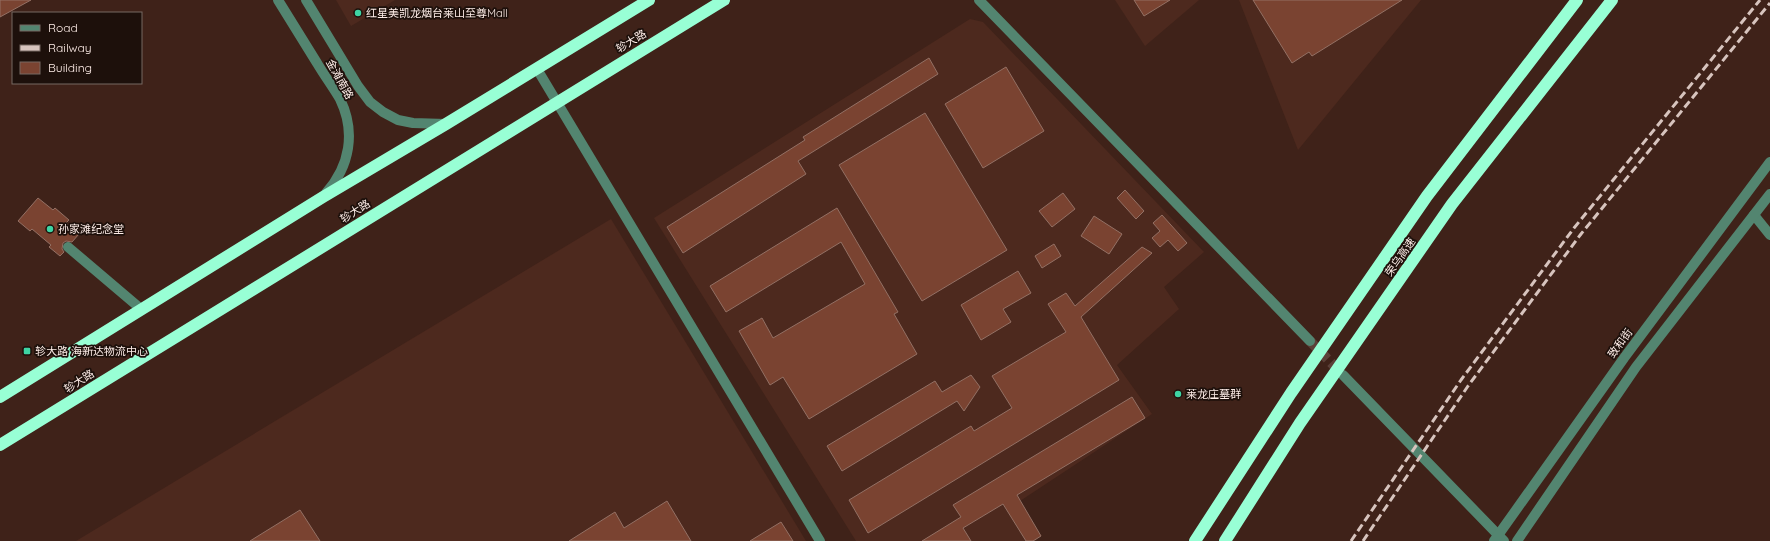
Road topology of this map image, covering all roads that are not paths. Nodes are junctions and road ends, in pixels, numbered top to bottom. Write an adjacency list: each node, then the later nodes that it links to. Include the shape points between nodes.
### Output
1 (278, 0): 13 (street, 金滩南路, via 340,100 348,126 349,143 344,164 336,181)
2 (306, 0): 10 (street, 金滩南路, via 370,102 398,120)
3 (649, 0): 8 (highway)
4 (724, 0): 9 (highway, 轸大路)
5 (979, 0): 18 (street)
6 (1577, 0): 24 (highway, 荣乌高速, via 1422,203 1291,392)
7 (1612, 0): 25 (highway, 荣乌高速, via 1452,204 1300,423)
8 (537, 69): 9 (street); 10 (highway)
9 (557, 102): 21 (highway, 轸大路); 23 (street)
10 (446, 124): 13 (highway)
11 (1770, 162): 22 (street, 致和街, via 1624,358)
12 (1770, 194): 14 (street)
13 (323, 197): 17 (highway)
14 (1754, 215): 15 (street); 26 (street, via 1636,367)
15 (1770, 234)
16 (68, 246): 17 (street)
17 (141, 309): 20 (highway)
18 (1310, 341)
19 (1343, 375): 22 (street)
20 (0, 397)
21 (0, 445)
22 (1499, 539)
23 (820, 541)
24 (1195, 541)
25 (1225, 541)
26 (1517, 541)

